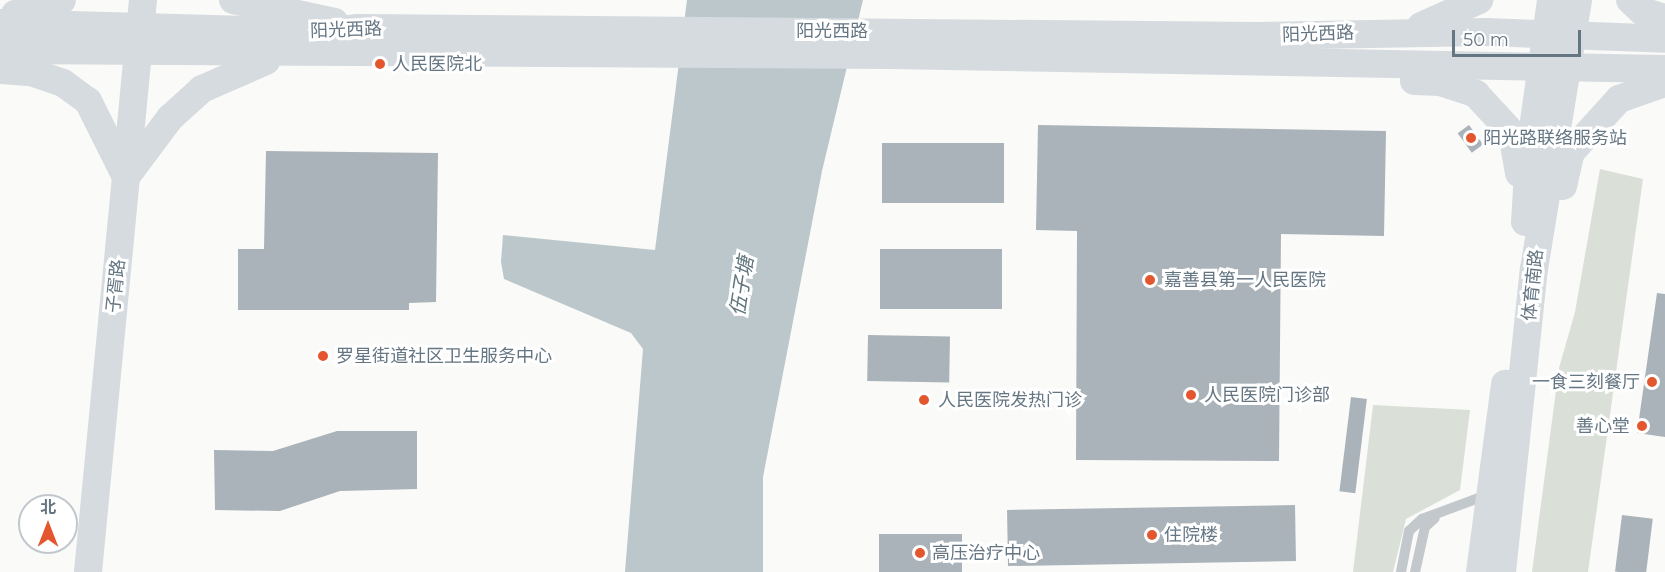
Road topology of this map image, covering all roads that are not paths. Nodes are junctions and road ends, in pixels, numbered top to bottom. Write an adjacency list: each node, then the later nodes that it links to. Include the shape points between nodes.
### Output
1 (62, 0): 9 (main road)
2 (143, 0): 15 (main road, 子胥路)
3 (233, 0): 10 (main road)
4 (1479, 0): 11 (main road, via 1434,23)
5 (1551, 0): 12 (main road, 体育南路)
6 (1578, 0): 12 (main road, 体育南路)
7 (1630, 0): 8 (main road, via 1642,11)
8 (1665, 18)
9 (0, 21): 15 (main road, 阳光西路, via 112,23)
10 (357, 28): 14 (main road, 阳光西路); 15 (main road, 阳光西路)
11 (1387, 32): 12 (main road, 阳光西路); 16 (main road, 阳光西路)
12 (1559, 38): 13 (main road, 阳光西路); 20 (main road, 体育南路)
13 (1665, 39)
14 (650, 41): 16 (main road, 阳光西路); 18 (main road, 阳光西路)
15 (140, 42): 17 (main road, 阳光西路); 18 (main road, 阳光西路); 24 (main road, 子胥路)
16 (892, 43): 19 (main road, 阳光西路)
17 (0, 50)
18 (288, 54): 24 (main road, via 236,71 202,89 170,118)
19 (1327, 62): 20 (main road, 阳光西路); 25 (main road, via 1372,78 1440,82 1476,94 1512,133)
20 (1554, 68): 21 (main road, 阳光西路); 25 (main road, 体育南路); 26 (main road, 体育南路)
21 (1665, 69)
22 (0, 70): 24 (main road, via 31,72 63,83 88,101)
23 (1665, 83): 26 (main road, via 1619,99 1571,152 1553,232)
24 (126, 177): 29 (main road, 子胥路)
25 (1526, 213): 27 (main road, 体育南路)
26 (1534, 269): 27 (main road, 体育南路)
27 (1502, 494): 28 (lane); 32 (main road, 体育南路); 33 (main road, 体育南路)
28 (1444, 510): 30 (lane, via 1409,531); 31 (lane, via 1425,527)
29 (88, 572)
30 (1401, 572)
31 (1415, 572)
32 (1480, 572)
33 (1502, 572)

